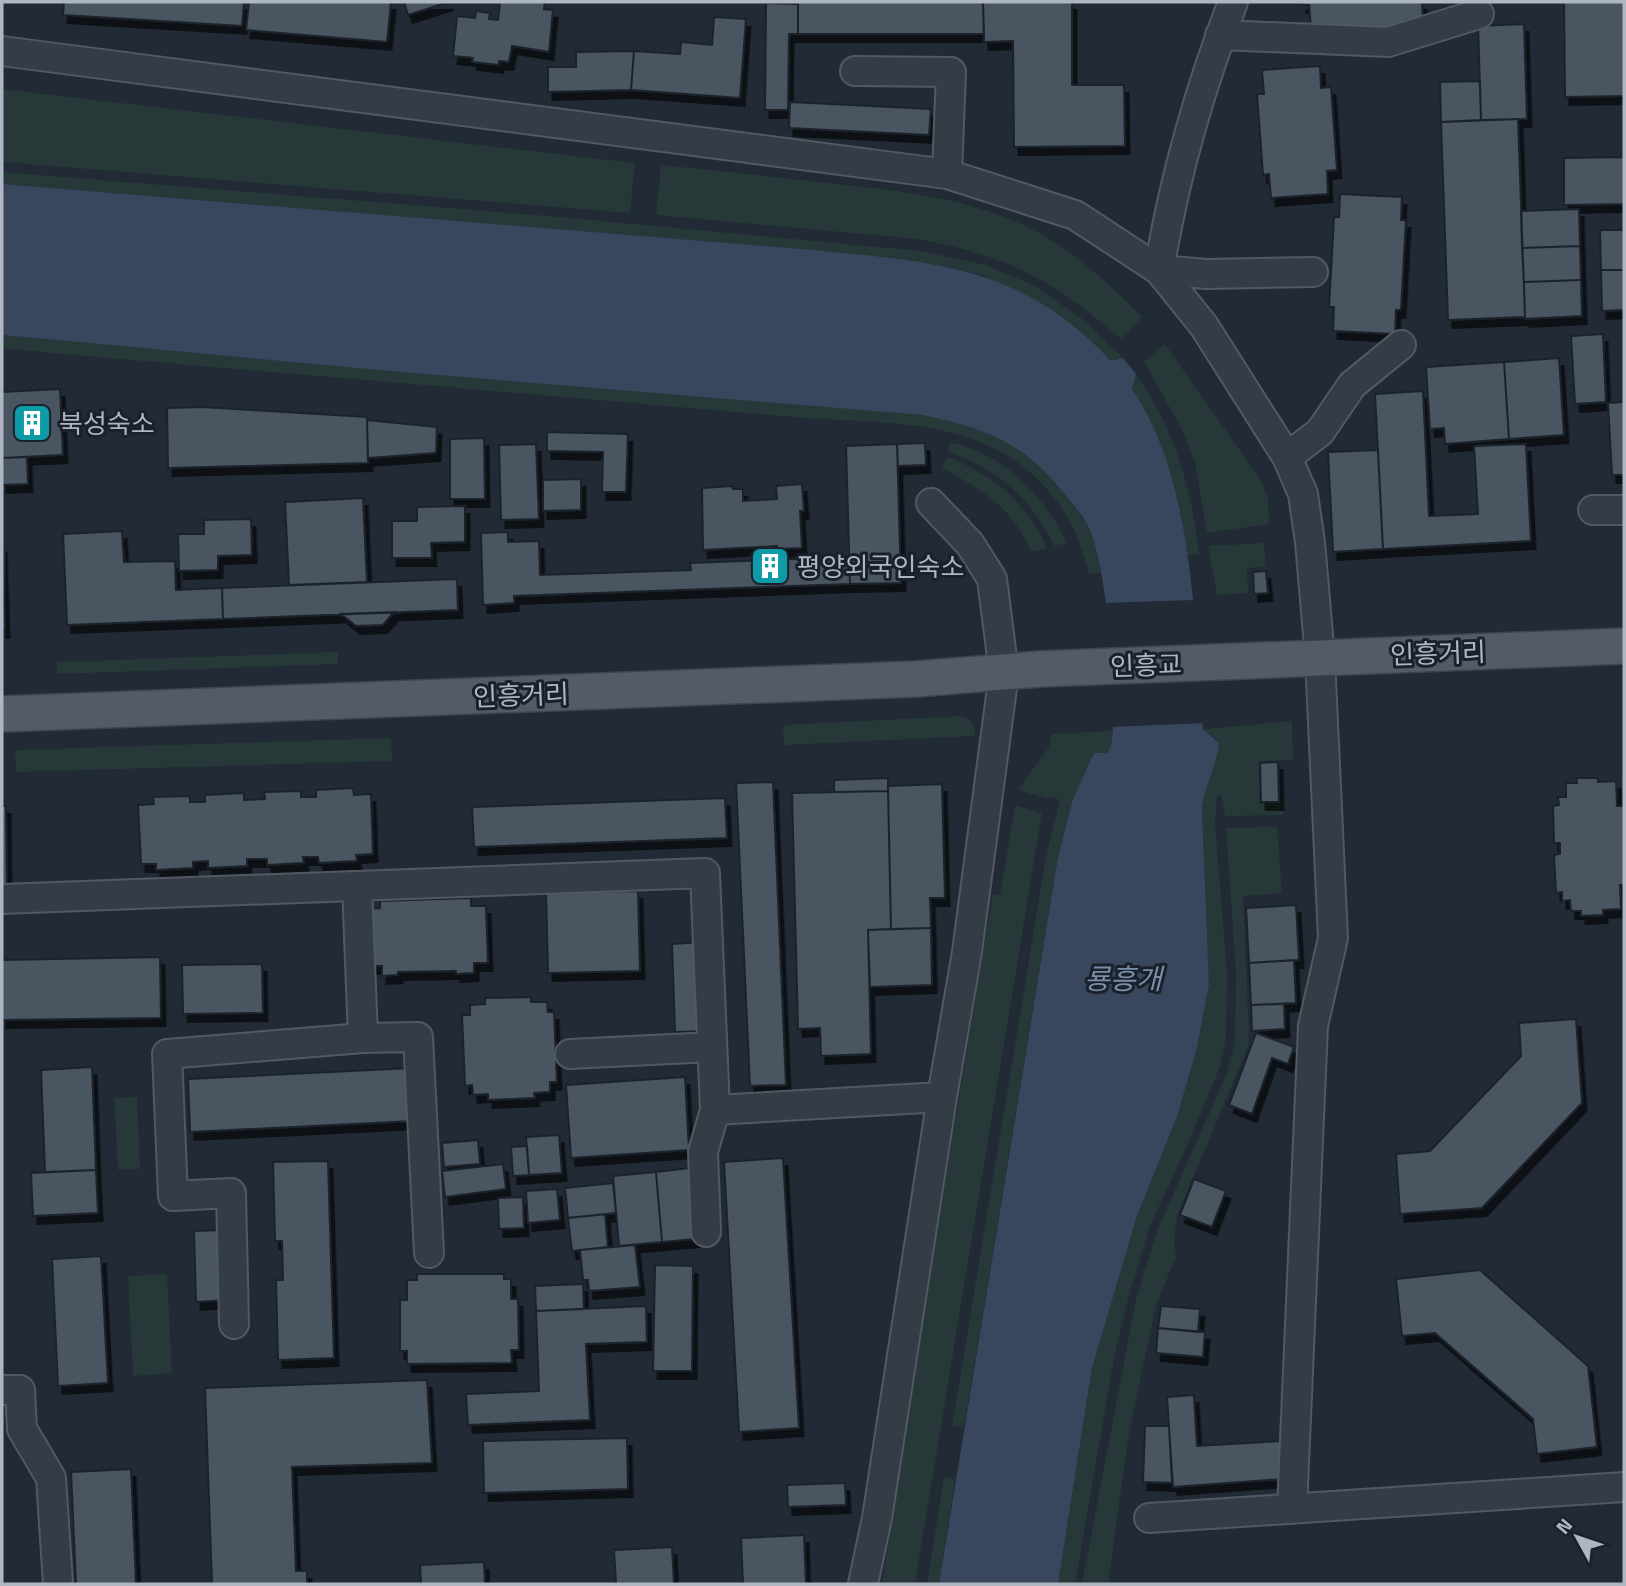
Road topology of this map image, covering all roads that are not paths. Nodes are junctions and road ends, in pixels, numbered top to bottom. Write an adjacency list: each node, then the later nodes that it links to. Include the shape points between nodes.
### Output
1 (1233, 2): 3 (street)
2 (1479, 14): 3 (street, via 1388,42)
3 (1220, 36): 7 (street, via 1181,162)
4 (2, 51): 6 (street)
5 (856, 71): 6 (street, via 951,72)
6 (947, 174): 7 (street, via 1075,215)
7 (1159, 270): 8 (street); 10 (street, via 1204,326)
8 (1313, 272)
9 (1401, 345): 10 (street, via 1353,385 1320,432)
10 (1287, 457): 15 (street, via 1303,494)
11 (931, 503): 18 (street, via 970,544 992,579)
12 (1593, 510): 13 (street)
13 (1624, 510)
14 (1624, 646): 15 (main road, 인흥거리)
15 (1320, 658): 16 (main road, 인흥거리); 32 (street, via 1333,939 1313,1026)
16 (1253, 661): 17 (main road, 인흥교)
17 (1040, 669): 18 (main road, 인흥거리)
18 (1004, 673): 19 (main road, 인흥거리); 25 (street, via 967,952)
19 (2, 714)
20 (357, 886): 21 (street); 22 (street); 23 (street, via 705,873)
21 (2, 899)
22 (363, 1038): 28 (street, via 418,1037); 29 (street, via 167,1054 173,1196 231,1194)
23 (712, 1047): 24 (street); 26 (street)
24 (570, 1054)
25 (942, 1097): 26 (street); 35 (street)
26 (715, 1110): 27 (street, via 703,1152)
27 (706, 1232)
28 (429, 1253)
29 (234, 1324)
30 (2, 1390): 34 (street, via 20,1390 22,1429 51,1478)
31 (1624, 1488): 32 (street)
32 (1292, 1509): 33 (street)
33 (1149, 1518)
34 (58, 1584)
35 (863, 1584)

